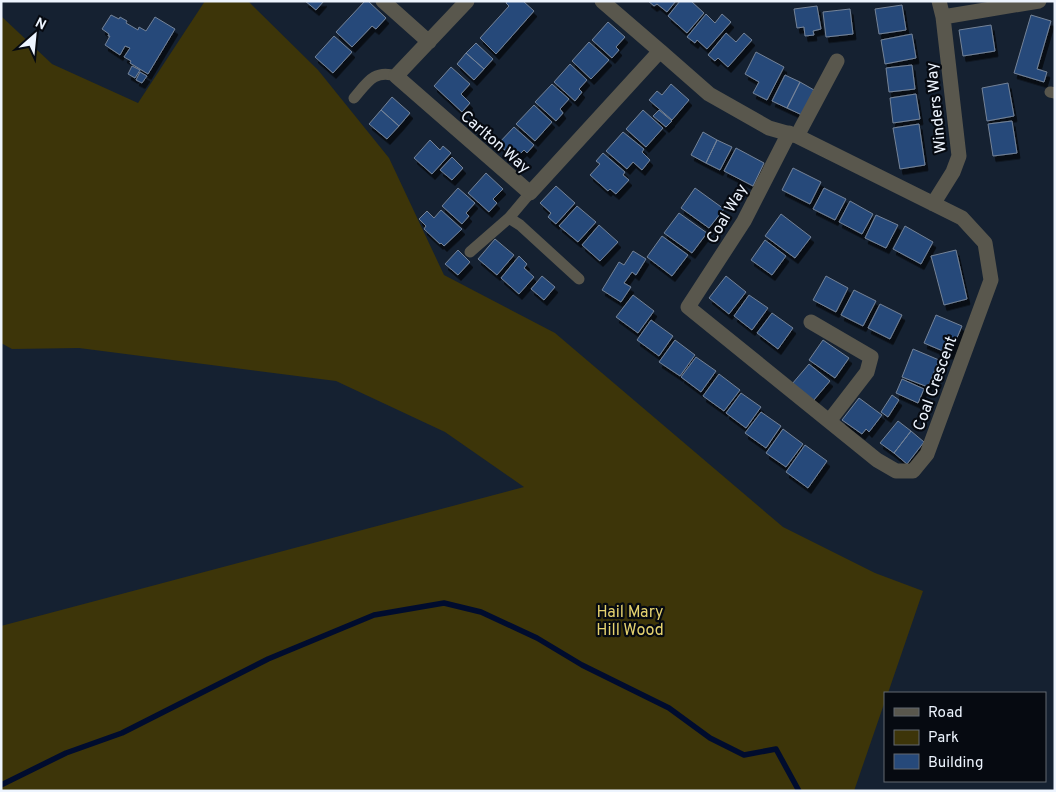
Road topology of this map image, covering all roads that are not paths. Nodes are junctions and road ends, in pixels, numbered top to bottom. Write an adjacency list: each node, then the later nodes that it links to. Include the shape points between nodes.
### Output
1 (383, 1): 7 (street)
2 (467, 1): 7 (street)
3 (602, 1): 8 (street)
4 (940, 1): 6 (street, Winders Way)
5 (1039, 1): 6 (street)
6 (943, 17): 14 (street, Winders Way, via 959,156)
7 (429, 42): 10 (street)
8 (660, 51): 12 (street, Coal Crescent, via 709,94 769,128); 13 (street, Carlton Way)
9 (838, 61): 12 (street)
10 (396, 76): 11 (lane, via 376,75); 13 (street, Carlton Way)
11 (354, 98)
12 (793, 134): 14 (street, Coal Crescent); 18 (street, Coal Way, via 744,221)
13 (530, 193): 15 (lane)
14 (933, 204): 20 (street, Coal Crescent, via 962,218 986,243 990,280 927,454 913,471 896,471 877,460)
15 (509, 218): 16 (lane); 17 (lane)
16 (470, 252)
17 (580, 280)
18 (688, 307): 20 (street, Coal Crescent)
19 (811, 322): 20 (street, via 871,357 867,372)
20 (830, 420)

